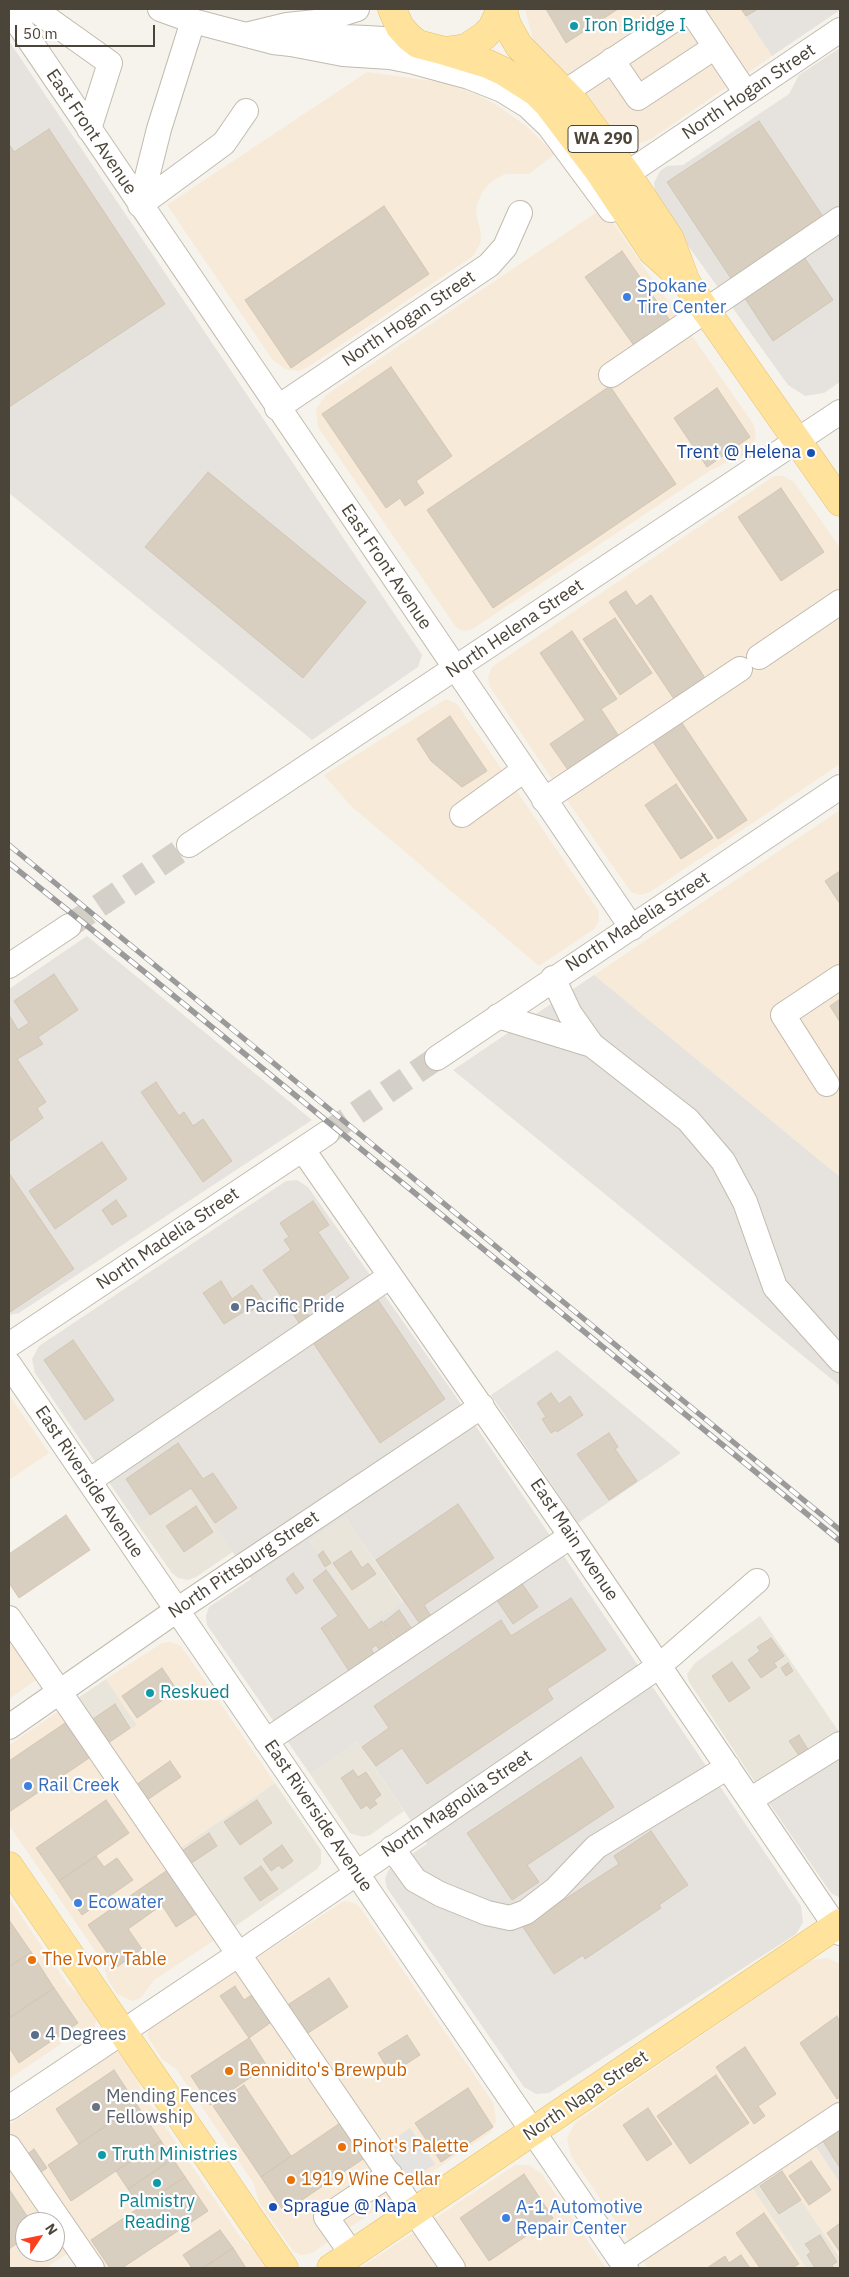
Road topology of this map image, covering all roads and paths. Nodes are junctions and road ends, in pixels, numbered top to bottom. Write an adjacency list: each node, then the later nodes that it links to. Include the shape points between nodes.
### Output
1 (34, 9): 18 (street, via 110,63)
2 (160, 9): 7 (street)
3 (357, 9): 9 (street, via 316,22)
4 (392, 9): 11 (main road, WA 290, via 400,27)
5 (502, 9): 13 (main road, via 492,28 476,43); 15 (main road, WA 290, via 507,26 523,51)
6 (9, 10): 18 (street, East Front Avenue)
7 (193, 21): 9 (street); 20 (street, East Front Avenue, via 159,129)
8 (840, 30): 16 (street, North Hogan Street)
9 (248, 34): 10 (street)
10 (291, 44): 11 (street, via 343,38 400,40); 23 (street, via 343,54 410,61 469,77 512,95 549,126 613,212)
11 (418, 44): 13 (main road, WA 290)
12 (715, 47): 14 (street, via 638,98); 14 (street, via 690,9); 16 (street)
13 (445, 52): 19 (main road, WA 290, via 488,64 536,92)
14 (612, 60): 15 (street)
15 (565, 92): 19 (main road, WA 290, via 585,115)
16 (746, 93): 19 (street, North Hogan Street)
17 (246, 111): 20 (street, via 224,143)
18 (89, 130): 20 (street, East Front Avenue)
19 (618, 180): 23 (main road, WA 290); 24 (main road, WA 290, via 670,239)
20 (140, 205): 27 (street, East Front Avenue)
21 (520, 212): 27 (street, North Hogan Street, via 505,247 489,265)
22 (840, 219): 25 (street)
23 (652, 251): 24 (main road, WA 290)
24 (686, 282): 25 (main road, WA 290)
25 (705, 310): 26 (street); 29 (main road, WA 290)
26 (611, 375)
27 (278, 408): 32 (street, East Front Avenue)
28 (840, 412): 29 (street, North Helena Street)
29 (798, 441): 30 (main road, WA 290); 32 (street, North Helena Street)
30 (840, 502)
31 (840, 602): 35 (street)
32 (455, 668): 33 (street, East Front Avenue); 37 (street, North Helena Street)
33 (524, 770): 35 (street, East Front Avenue); 36 (street)
34 (840, 787): 39 (street, North Madelia Street)
35 (544, 800): 39 (street, East Front Avenue)
36 (462, 815)
37 (189, 845)
38 (69, 926): 40 (street)
39 (632, 928): 42 (street, North Madelia Street)
40 (9, 966)
41 (840, 976): 46 (street, via 783,1015)
42 (553, 978): 43 (street, North Madelia Street); 44 (street, via 570,1014)
43 (498, 1016): 44 (street); 45 (street, North Madelia Street)
44 (592, 1045): 51 (street, via 688,1120 723,1161 745,1202 775,1287)
45 (437, 1058)
46 (827, 1084)
47 (327, 1133): 48 (street, North Madelia Street)
48 (303, 1150): 49 (street, East Main Avenue); 50 (street, North Madelia Street)
49 (389, 1277): 53 (street, East Main Avenue); 54 (street)
50 (9, 1345)
51 (840, 1360)
52 (9, 1364): 54 (street, East Riverside Avenue)
53 (482, 1406): 55 (street, East Main Avenue); 57 (street, North Pittsburg Street)
54 (89, 1481): 57 (street, East Riverside Avenue)
55 (572, 1536): 59 (street, East Main Avenue); 62 (street)
56 (757, 1581): 59 (street, North Magnolia Street)
57 (177, 1610): 60 (street, North Pittsburg Street); 62 (street, East Riverside Avenue)
58 (9, 1618): 60 (street)
59 (659, 1666): 64 (street, East Main Avenue); 66 (street, North Magnolia Street)
60 (59, 1693): 61 (street, North Pittsburg Street); 70 (street)
61 (9, 1727)
62 (266, 1741): 68 (street, East Riverside Avenue)
63 (840, 1744): 65 (street)
64 (728, 1767): 65 (street, East Main Avenue); 66 (street, via 596,1847 556,1889 526,1912 510,1918 487,1913 440,1894 416,1880)
65 (750, 1800): 69 (street, East Main Avenue)
66 (392, 1848): 68 (street, North Magnolia Street)
67 (9, 1866): 71 (main road)
68 (357, 1873): 70 (street, North Magnolia Street); 74 (street, East Riverside Avenue)
69 (839, 1928): 74 (main road, North Napa Street)
70 (239, 1954): 71 (street, North Magnolia Street); 76 (street)
71 (122, 2032): 72 (street, North Magnolia Street); 81 (main road)
72 (9, 2108)
73 (840, 2115): 79 (street)
74 (533, 2132): 77 (main road, North Napa Street); 79 (street, East Riverside Avenue)
75 (9, 2147): 80 (street)
76 (390, 2174): 77 (street); 78 (street, via 326,2217)
77 (416, 2212): 78 (main road, North Napa Street); 82 (street)
78 (342, 2261)
79 (624, 2265)
80 (92, 2268)
81 (284, 2268)
82 (454, 2268)

